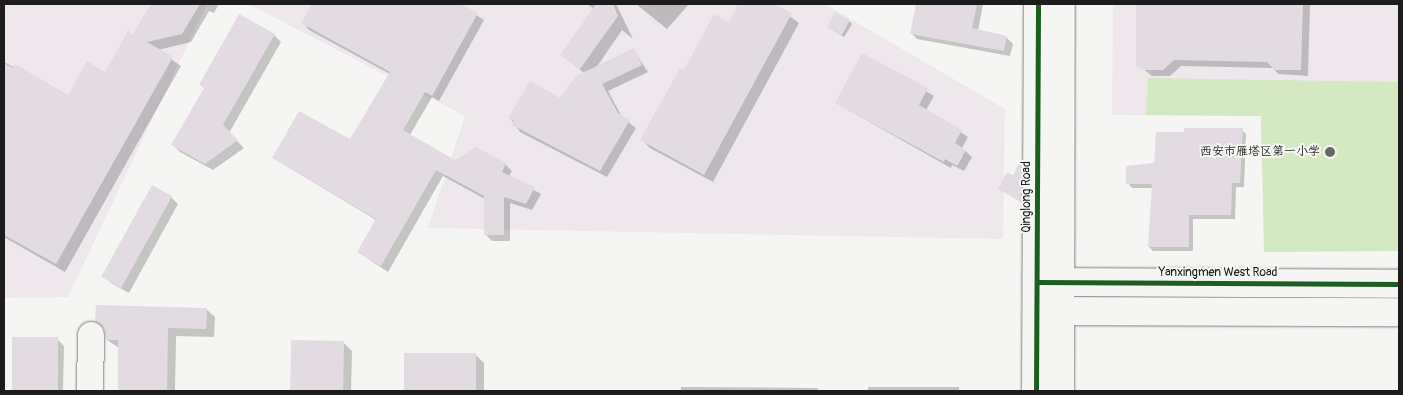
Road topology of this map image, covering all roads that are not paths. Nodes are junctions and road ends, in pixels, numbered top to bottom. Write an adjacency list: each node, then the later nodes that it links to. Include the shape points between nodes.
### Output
1 (1038, 4): 3 (street, Qinglong Road)
2 (1061, 4): 3 (street, Qinglong Road)
3 (1048, 282): 4 (street, Yanxingmen West Road); 5 (street, Qinglong Road)
4 (1399, 284)
5 (1048, 311): 6 (street); 9 (street, Qinglong Road); 10 (street, Qinglong Road)
6 (1399, 312)
7 (91, 335): 8 (street)
8 (90, 391)
9 (1036, 391)
10 (1060, 391)

